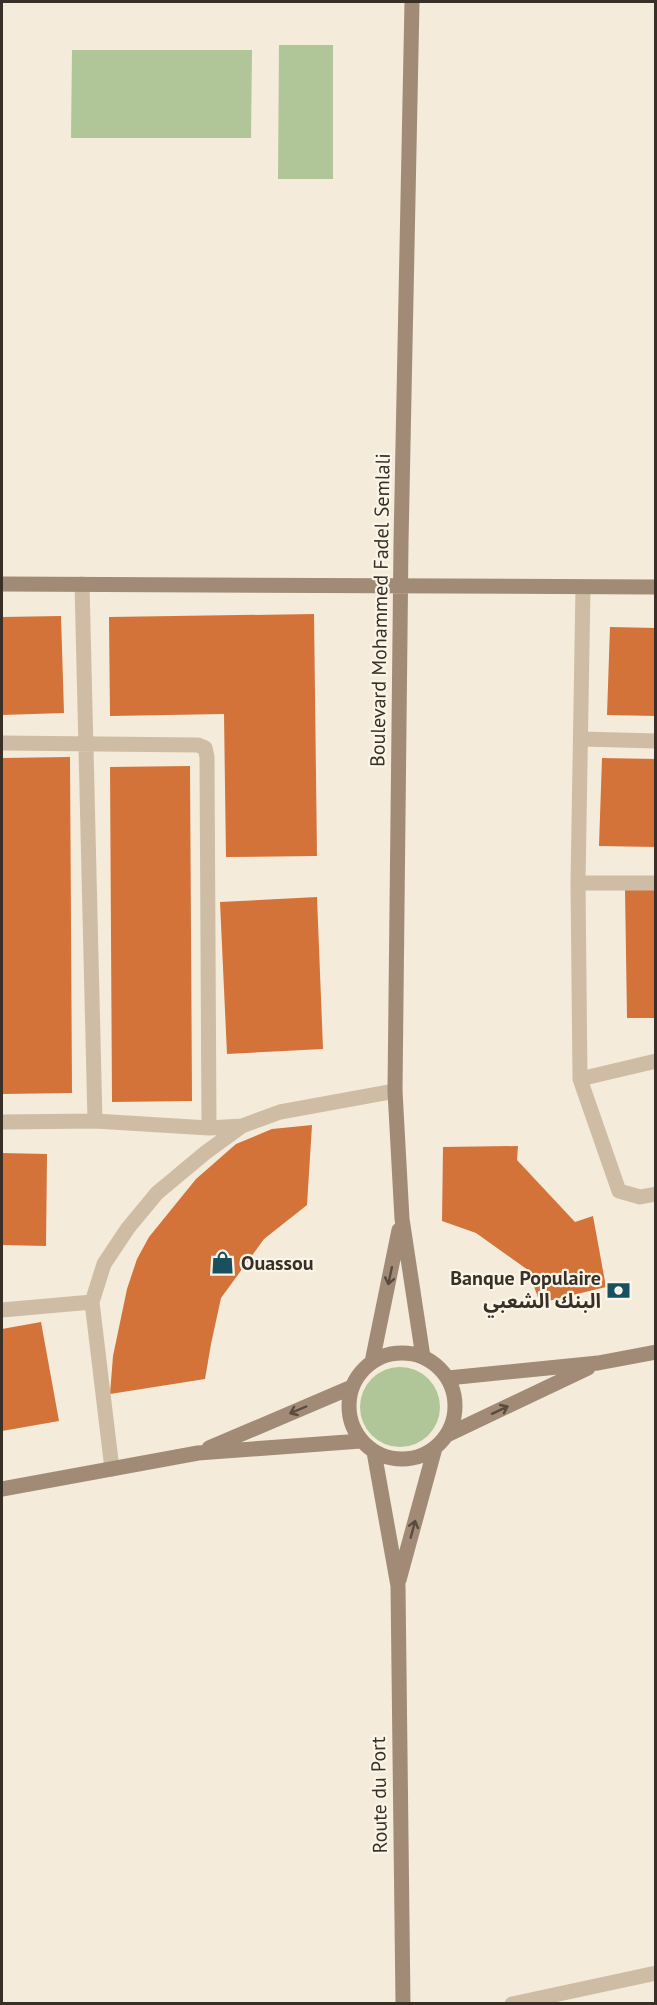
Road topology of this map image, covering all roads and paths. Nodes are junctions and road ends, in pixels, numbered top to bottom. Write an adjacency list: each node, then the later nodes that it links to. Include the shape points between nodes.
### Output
1 (412, 2): 4 (street, Boulevard Mohammed Fadel Semlali)
2 (2, 584): 3 (street)
3 (82, 584): 4 (street); 10 (street)
4 (401, 585): 5 (street); 15 (street, Boulevard Mohammed Fadel Semlali)
5 (582, 587): 6 (street); 7 (street)
6 (656, 587)
7 (581, 739): 8 (street); 11 (street)
8 (656, 741)
9 (2, 743): 10 (street)
10 (86, 744): 16 (street); 19 (street, via 205,748)
11 (578, 883): 12 (street); 14 (street)
12 (656, 884)
13 (656, 1061): 14 (street)
14 (580, 1079): 20 (street, via 619,1191 640,1197)
15 (395, 1091): 18 (street, via 280,1112); 21 (street, Boulevard Mohammed Fadel Semlali)
16 (95, 1121): 17 (street); 19 (street)
17 (2, 1122)
18 (242, 1126): 19 (street); 22 (street, via 158,1193 128,1228 104,1264)
19 (209, 1128)
20 (656, 1194)
21 (402, 1219): 25 (street, Boulevard Mohammed Fadel Semlali); 26 (street, Boulevard Mohammed Fadel Semlali, one-way to 26)
22 (93, 1302): 23 (street); 35 (street)
23 (5, 1311)
24 (656, 1352): 27 (street)
25 (423, 1357): 26 (street, via 397,1353); 28 (street)
26 (372, 1362): 29 (street)
27 (598, 1364): 28 (street); 30 (street, one-way to 27)
28 (448, 1378): 30 (street, via 456,1407)
29 (352, 1387): 31 (street, via 350,1415 353,1429); 34 (street, one-way to 34)
30 (447, 1435): 32 (street)
31 (362, 1441): 33 (street); 34 (street)
32 (435, 1448): 33 (street, via 406,1460); 37 (street, Route du Port, one-way to 32)
33 (374, 1452): 37 (street, Route du Port)
34 (198, 1453): 35 (street)
35 (112, 1469): 36 (street)
36 (2, 1489)
37 (398, 1586): 39 (street, Route du Port)
38 (656, 1973): 40 (street)
39 (403, 2004)
40 (512, 2004)

